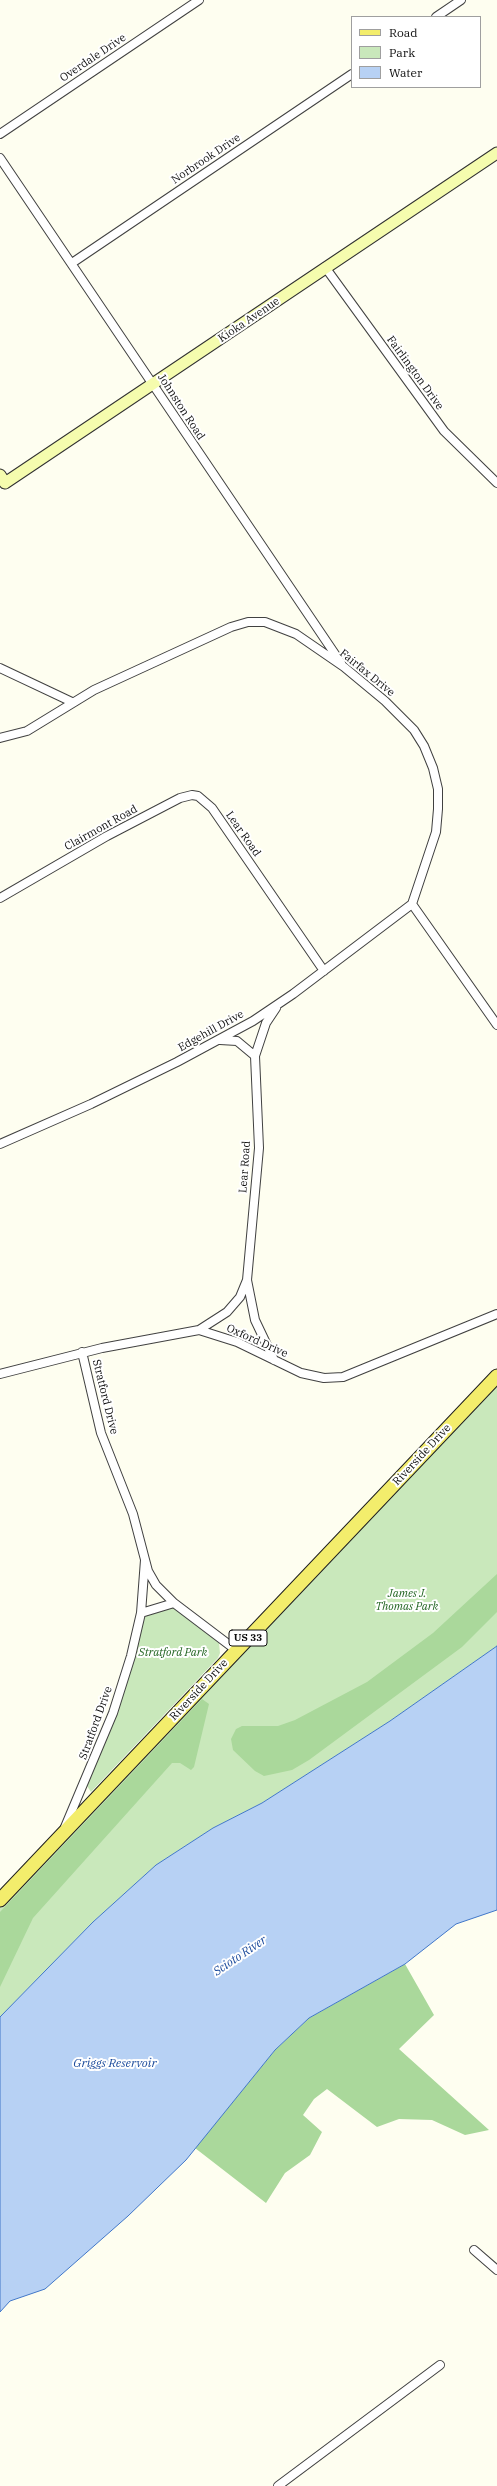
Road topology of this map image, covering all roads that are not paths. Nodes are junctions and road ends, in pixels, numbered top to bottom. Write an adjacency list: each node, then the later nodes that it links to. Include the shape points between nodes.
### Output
1 (199, 0): 5 (street, Overdale Drive)
2 (461, 0): 3 (street)
3 (437, 16)
4 (351, 75): 8 (street, Norbrook Drive)
5 (0, 134)
6 (497, 153): 9 (street, Kioka Avenue)
7 (0, 158): 8 (street, Johnston Road)
8 (72, 263): 10 (street, Johnston Road)
9 (325, 267): 10 (street, Kioka Avenue); 12 (street, Fairlington Drive, via 444,432)
10 (154, 385): 11 (street, Kioka Avenue); 13 (street, Johnston Road)
11 (2, 481)
12 (497, 483)
13 (344, 667): 15 (street, Fairfax Drive, via 290,630 265,622 248,622 180,650); 19 (street, Fairfax Drive, via 385,701 414,730 433,768 438,789 436,832)
14 (0, 668): 15 (street)
15 (72, 702): 16 (street, Fairfax Drive, via 27,731)
16 (0, 738)
17 (212, 808): 18 (street, Clairmont Road, via 198,796 180,798 107,836); 20 (street, Lear Road)
18 (0, 898)
19 (412, 904): 20 (street, Edgehill Drive); 22 (street)
20 (324, 971): 21 (street, Edgehill Drive)
21 (279, 1004): 23 (street, Edgehill Drive); 24 (street, Lear Road, via 266,1022)
22 (497, 1025)
23 (218, 1040): 24 (street, via 237,1041); 25 (street, Edgehill Drive, via 91,1104)
24 (255, 1056): 26 (street, Lear Road, via 259,1148)
25 (0, 1144)
26 (247, 1280): 28 (street, Lear Road, via 240,1297 227,1312); 30 (street, Lear Road, via 255,1320)
27 (497, 1314): 30 (street, Oxford Drive, via 343,1377 324,1378 301,1372)
28 (200, 1330): 29 (street, Oxford Drive); 30 (street, Oxford Drive, via 237,1342)
29 (82, 1352): 31 (street, Oxford Drive); 33 (street, Stratford Drive, via 101,1433 133,1514)
30 (275, 1360)
31 (0, 1374)
32 (497, 1376): 36 (main road, Riverside Drive / US 33)
33 (145, 1560): 34 (street, Stratford Drive, via 156,1585); 35 (street, Stratford Drive)
34 (174, 1604): 35 (street, via 165,1604); 36 (street, Stratford Drive)
35 (141, 1613): 37 (street, Stratford Drive, via 131,1656 113,1712)
36 (236, 1650): 37 (main road, Riverside Drive / US 33)
37 (61, 1837): 38 (main road, Riverside Drive / US 33)
38 (0, 1900)
39 (474, 2250): 40 (street)
40 (497, 2270)
41 (440, 2365): 42 (street)
42 (278, 2486)

